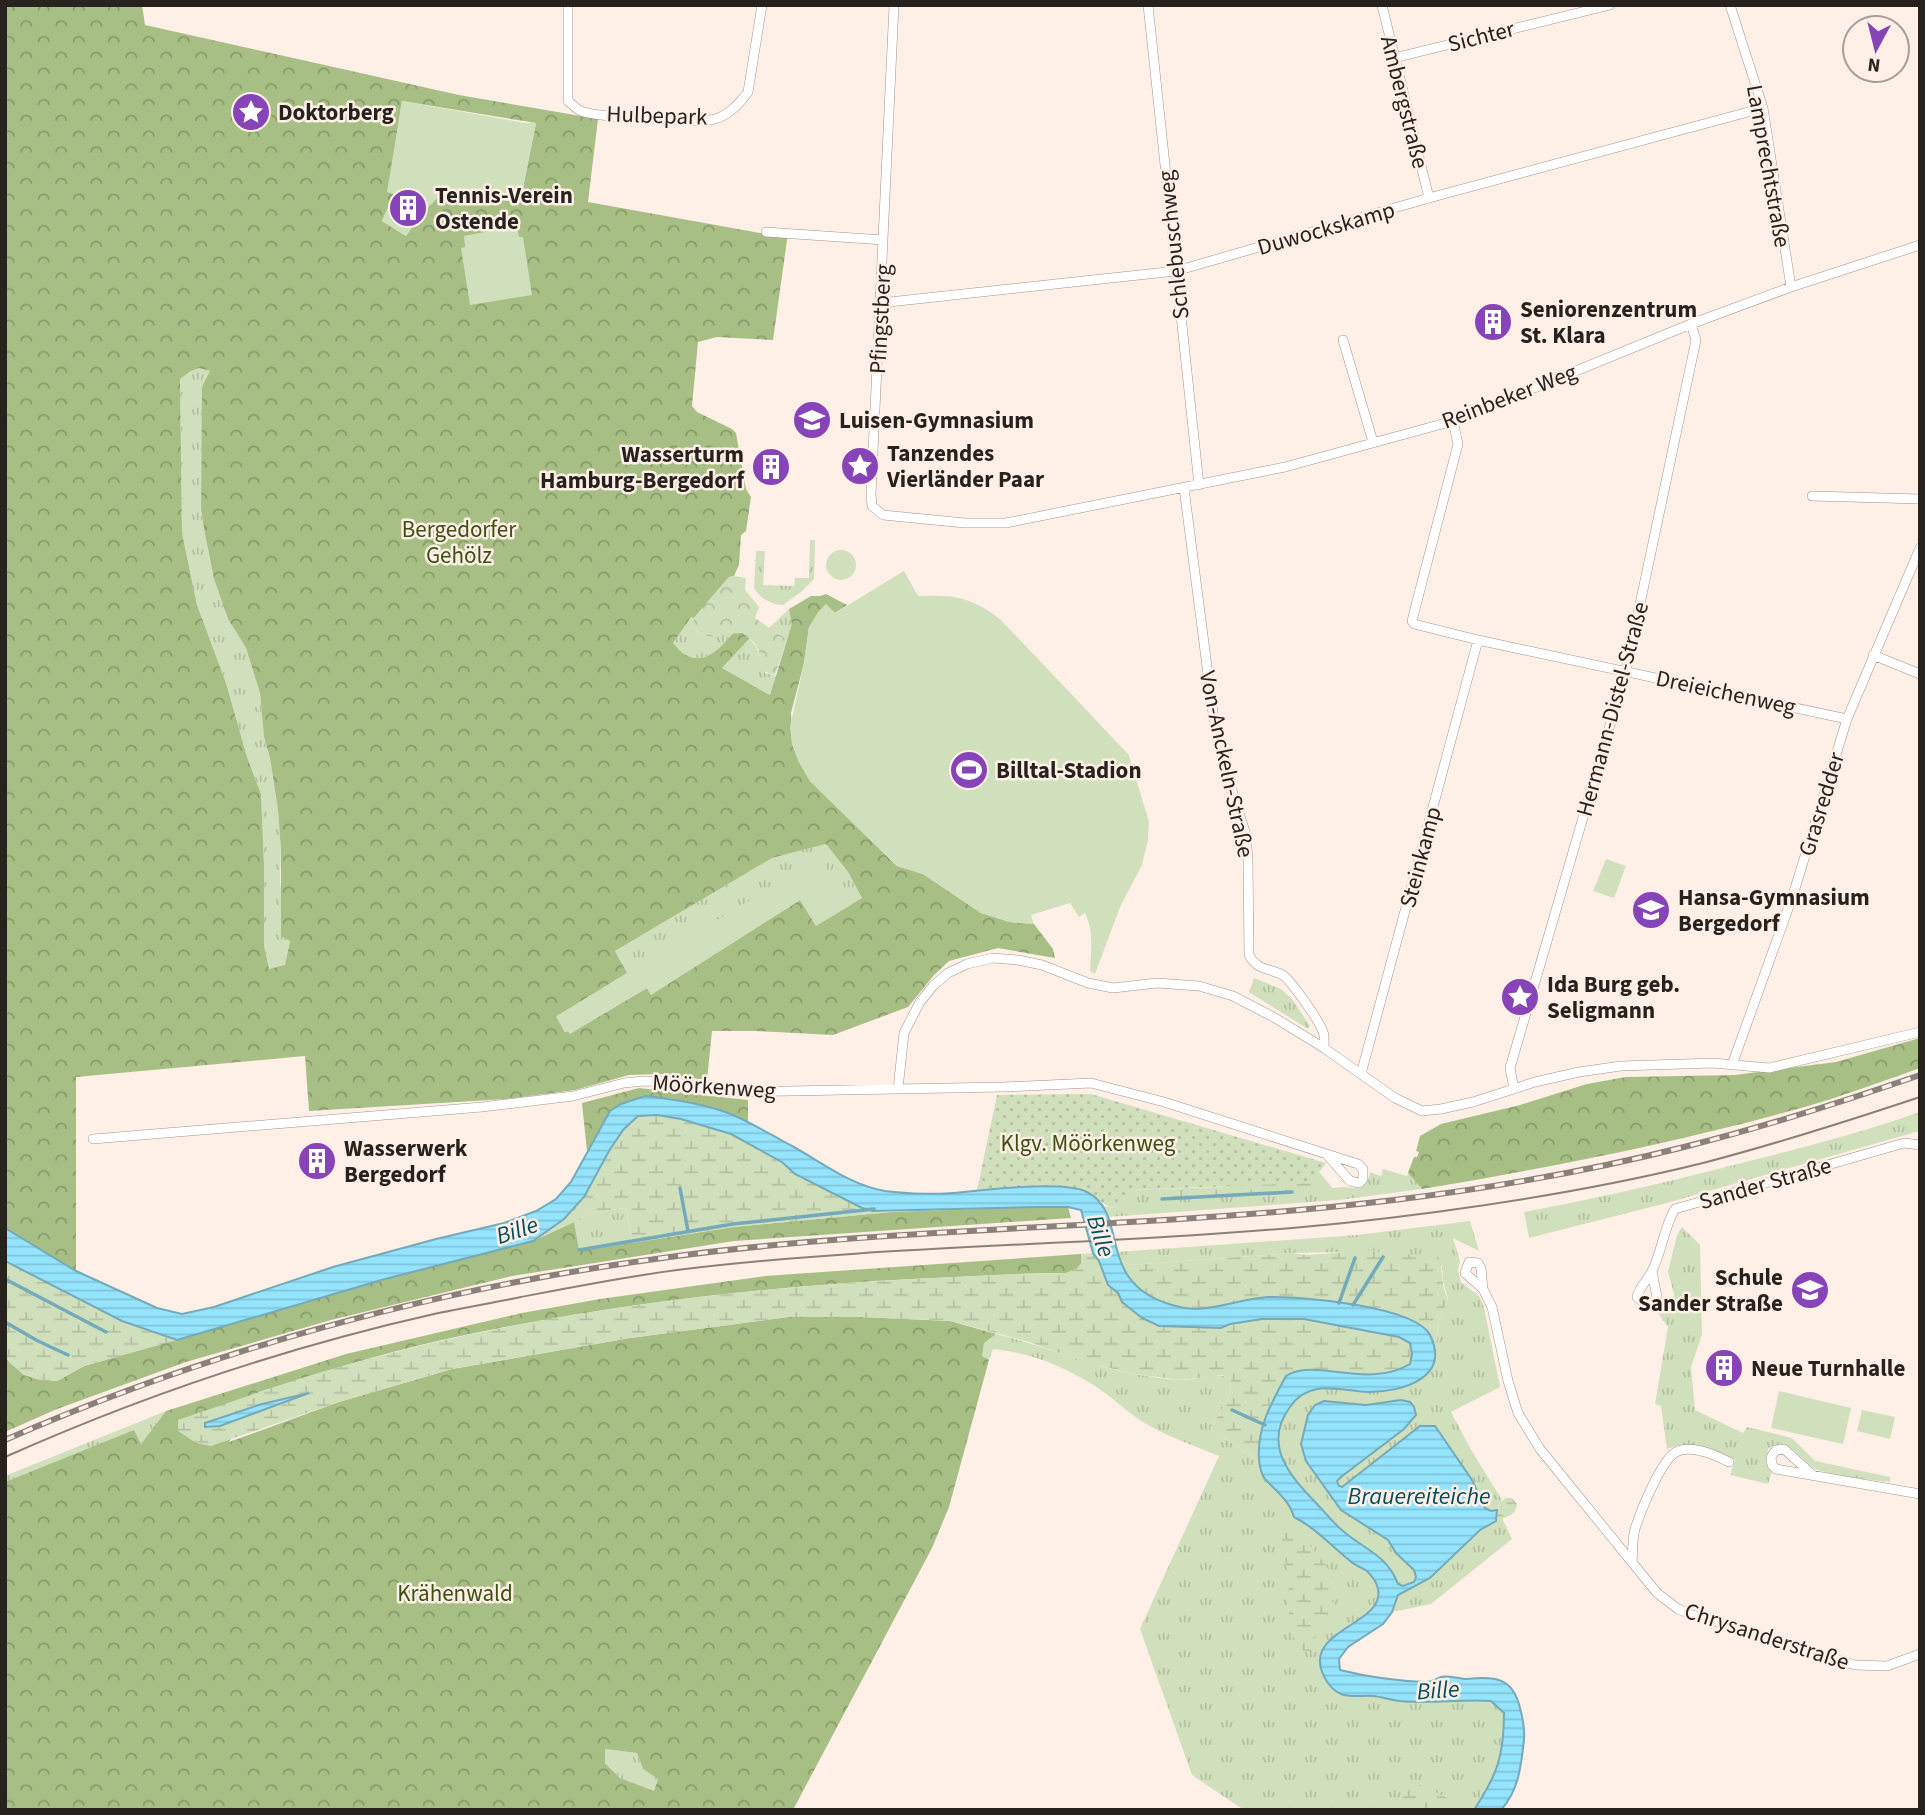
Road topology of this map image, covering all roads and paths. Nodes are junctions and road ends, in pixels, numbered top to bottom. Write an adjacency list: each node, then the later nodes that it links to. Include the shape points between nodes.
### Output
1 (568, 5): 2 (street, Hulbepark, via 568,101 581,111 659,120 715,120 742,101 748,92)
2 (762, 5)
3 (894, 5): 12 (street, Pfingstberg)
4 (1148, 5): 14 (street, Schlebuschweg)
5 (1382, 5): 8 (street, Ambergstraße)
6 (1610, 5): 8 (street, Sichter)
7 (1730, 5): 9 (street, Lamprechtstraße)
8 (1394, 58): 10 (street, Ambergstraße)
9 (1763, 108): 10 (street, Duwockskamp); 15 (street, Lamprechtstraße)
10 (1429, 198): 14 (street, Duwockskamp)
11 (766, 232): 12 (street, Pfingstberg)
12 (883, 240): 16 (street, Pfingstberg)
13 (1920, 245): 15 (street, Reinbeker Weg)
14 (1176, 271): 16 (street, Duwockskamp); 21 (street, Schlebuschweg)
15 (1790, 287): 17 (street, Reinbeker Weg)
16 (880, 303): 25 (street, Pfingstberg, via 871,494 874,509)
17 (1691, 324): 19 (street, Reinbeker Weg); 29 (street, Hermann-Distel-Straße, via 1696,340)
18 (1343, 340): 20 (street)
19 (1453, 421): 20 (street, Reinbeker Weg); 27 (street, Dreieichenweg, via 1458,444 1412,621)
20 (1373, 442): 21 (street, Reinbeker Weg)
21 (1199, 485): 22 (street, Reinbeker Weg)
22 (1184, 488): 25 (street, Reinbeker Weg, via 1006,523); 33 (street, Von-Anckeln-Straße, via 1213,713 1246,835 1249,955 1263,970 1283,974 1291,982 1324,1033)
23 (1812, 496): 24 (street)
24 (1920, 499)
25 (887, 516)
26 (1920, 548): 28 (street, Grasredder)
27 (1478, 640): 29 (street, Dreieichenweg); 35 (street, Steinkamp)
28 (1874, 655): 30 (street); 31 (street, Grasredder)
29 (1626, 670): 31 (street, Dreieichenweg); 37 (street, Hermann-Distel-Straße, via 1510,1068)
30 (1920, 674)
31 (1847, 719): 34 (street, Grasredder, via 1793,895)
32 (1920, 1032): 34 (street, via 1781,1066)
33 (1324, 1048): 35 (street); 36 (street, via 1233,996 1199,986 1157,982 1113,988 1042,965 993,958 948,973 920,1002 904,1033)
34 (1732, 1065): 37 (street, via 1621,1066)
35 (1361, 1074): 37 (street, via 1422,1111)
36 (898, 1089): 38 (street, Möörkenweg, via 732,1092 644,1081 573,1096 482,1107); 40 (street, Möörkenweg, via 1091,1083)
37 (1514, 1089)
38 (93, 1139)
39 (1920, 1146): 41 (street, Sander Straße, via 1904,1143 1675,1209)
40 (1328, 1156): 40 (street, Möörkenweg, via 1359,1164 1365,1174 1359,1182 1350,1181)
41 (1652, 1272)
42 (1483, 1289): 46 (street, Chrysanderstraße, via 1492,1307 1518,1413 1540,1449)
43 (1728, 1462): 46 (street, via 1684,1449 1671,1456 1634,1531)
44 (1814, 1476): 45 (street)
45 (1920, 1494)
46 (1632, 1562): 47 (street, Chrysanderstraße, via 1657,1593 1678,1609 1721,1625 1864,1667 1887,1666)
47 (1920, 1654)

